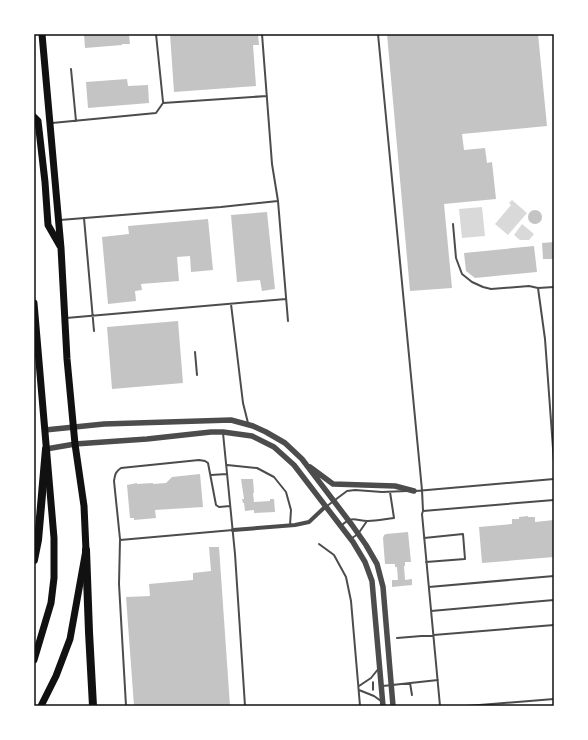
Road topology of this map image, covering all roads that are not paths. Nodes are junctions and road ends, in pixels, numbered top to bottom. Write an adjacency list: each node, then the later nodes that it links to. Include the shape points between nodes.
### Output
1 (42, 34): 10 (highway)
2 (156, 34): 7 (lane)
3 (262, 34): 6 (lane)
4 (378, 34): 39 (lane)
5 (71, 69): 9 (lane)
6 (267, 96): 7 (lane); 11 (lane, via 272,164)
7 (163, 103): 9 (lane, via 156,113)
8 (34, 117): 15 (highway, via 38,121 48,225)
9 (76, 121): 10 (lane)
10 (50, 123): 13 (highway)
11 (278, 201): 12 (lane); 18 (lane)
12 (84, 218): 13 (lane); 21 (lane)
13 (58, 220): 15 (highway)
14 (453, 224): 17 (lane, via 456,258 462,274 472,282 492,289 529,286)
15 (61, 248): 22 (highway)
16 (554, 287): 17 (lane)
17 (538, 288): 33 (lane, via 545,339)
18 (286, 299): 20 (lane); 23 (lane)
19 (34, 303): 29 (highway)
20 (231, 304): 21 (lane); 27 (lane, via 243,403)
21 (92, 316): 22 (lane); 24 (lane)
22 (65, 318): 28 (highway)
23 (288, 321)
24 (94, 330)
25 (195, 352): 26 (lane)
26 (197, 375)
27 (249, 425): 28 (street, via 231,420 211,420 104,424); 34 (street, via 285,443)
28 (74, 428): 29 (street); 31 (highway)
29 (45, 430): 32 (highway)
30 (223, 432): 31 (street); 35 (lane); 45 (street, via 252,436 274,447 294,465)
31 (75, 444): 32 (street); 57 (highway, via 84,506)
32 (46, 449): 58 (highway); 67 (highway, via 54,538 54,578 51,603)
33 (554, 462)
34 (306, 464): 40 (street, via 333,484 395,486); 43 (street)
35 (226, 465): 36 (lane); 49 (lane, via 257,468 274,477 286,492 291,510)
36 (227, 474): 37 (lane); 44 (lane)
37 (211, 475): 44 (lane, via 214,502 219,507); 55 (lane, via 208,463 199,460 121,468 116,471 114,481)
38 (554, 479): 39 (lane)
39 (422, 490): 40 (lane); 46 (lane)
40 (414, 491): 41 (lane)
41 (390, 492): 43 (lane, via 347,491); 48 (lane, via 394,518)
42 (554, 500): 46 (lane)
43 (333, 501): 45 (lane); 47 (street)
44 (230, 506): 51 (lane)
45 (326, 506): 49 (street, via 309,522); 50 (street)
46 (423, 511): 53 (lane)
47 (348, 520): 48 (lane); 50 (lane); 52 (street)
48 (367, 521): 52 (lane)
49 (290, 525): 51 (street)
50 (340, 526): 54 (street)
51 (233, 530): 55 (lane); 81 (lane)
52 (358, 534): 54 (lane); 71 (street, via 377,564 383,587)
53 (424, 538): 59 (lane); 59 (lane, via 463,534 465,559)
54 (350, 539): 68 (street, via 365,562 372,581)
55 (120, 540): 80 (lane, via 119,584)
56 (319, 544): 72 (lane, via 334,554 346,577 352,601)
57 (86, 550): 78 (highway, via 70,639); 79 (highway)
58 (34, 560)
59 (426, 562): 61 (lane)
60 (554, 576): 61 (lane)
61 (429, 587): 63 (lane)
62 (554, 600): 63 (lane)
63 (431, 611): 65 (lane)
64 (554, 625): 65 (lane)
65 (433, 635): 66 (lane); 69 (lane)
66 (397, 638)
67 (34, 660)
68 (379, 667): 72 (lane, via 371,678); 73 (street)
69 (438, 680): 70 (lane); 84 (lane)
70 (410, 683): 71 (lane); 75 (lane)
71 (391, 685): 73 (lane); 83 (street)
72 (359, 687): 74 (lane)
73 (381, 687): 77 (street)
74 (359, 690): 77 (lane, via 374,696); 82 (lane)
75 (412, 695)
76 (554, 698): 85 (lane)
77 (383, 704)
78 (42, 706)
79 (93, 706)
80 (126, 706)
81 (245, 706)
82 (360, 706)
83 (393, 706)
84 (440, 706)
85 (467, 706)

